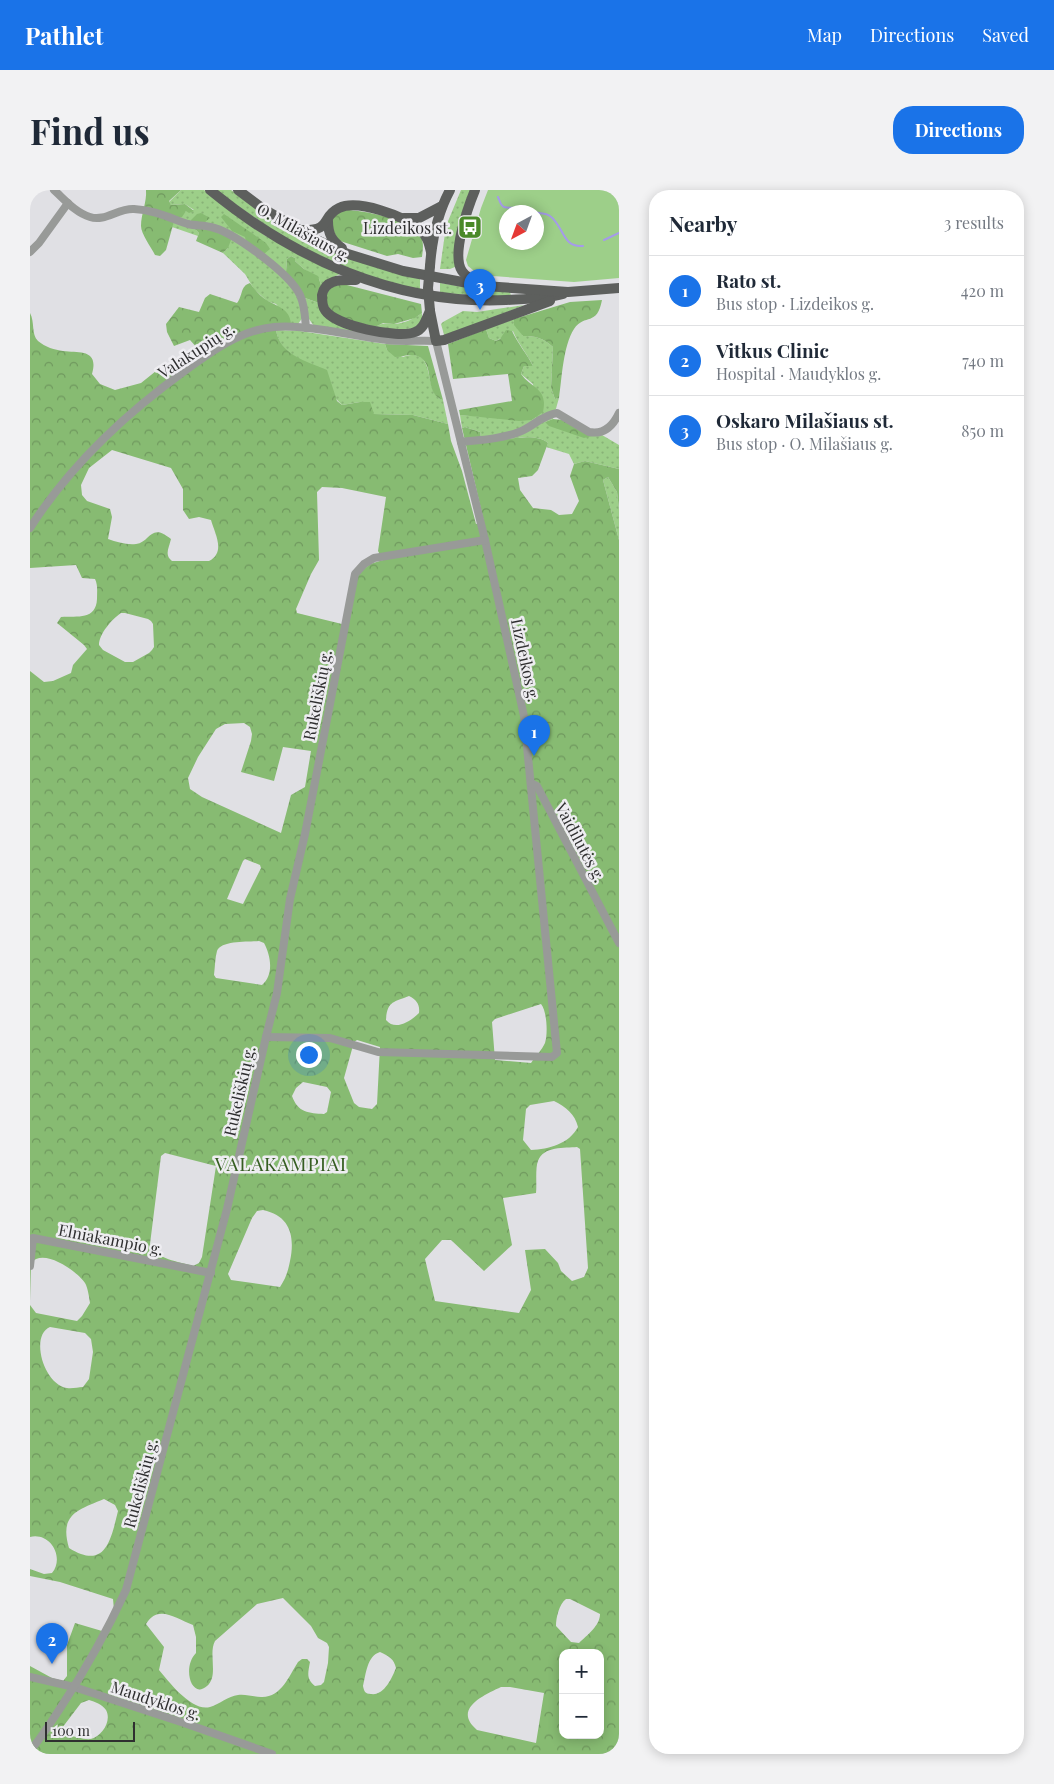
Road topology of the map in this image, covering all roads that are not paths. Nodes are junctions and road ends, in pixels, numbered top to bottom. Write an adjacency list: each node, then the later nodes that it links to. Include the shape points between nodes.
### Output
1 (54, 190): 6 (street)
2 (210, 190): 14 (main road, O. Milašiaus g., via 283,242)
3 (238, 190): 10 (main road, O. Milašiaus g.)
4 (450, 190): 7 (main road)
5 (475, 190): 15 (main road, via 462,228 459,259 465,275)
6 (68, 203): 11 (street); 19 (street, via 95,219 134,209 155,211 192,225 211,226 222,231 285,274 299,294)
7 (442, 206): 8 (main road, via 419,218); 12 (main road)
8 (404, 218): 9 (main road, via 353,206 339,208); 12 (main road, via 424,234)
9 (328, 221): 10 (main road, via 319,229); 13 (main road, via 332,240)
10 (300, 230): 13 (main road, O. Milašiaus g.)
11 (30, 252)
12 (431, 252): 18 (main road, bridge)
13 (348, 254): 15 (main road, O. Milašiaus g., via 403,271)
14 (365, 280): 17 (main road, O. Milašiaus g., via 416,293 465,300 552,297); 20 (main road, via 331,282 322,297 324,310 337,320)
15 (484, 286): 17 (main road, O. Milašiaus g.)
16 (619, 288): 17 (main road, O. Milašiaus g.)
17 (568, 292): 22 (main road)
18 (430, 311): 20 (main road, via 414,333); 22 (main road)
19 (306, 328): 21 (street, Valakupių g.); 25 (street, Valakupių g., via 275,327 248,332 184,371 96,445 58,488)
20 (394, 334): 21 (street)
21 (370, 338): 22 (street, Valakupių g.)
22 (436, 341): 24 (street, Lizdeikos g.)
23 (619, 413): 24 (street, via 606,431 590,432 557,413 504,437)
24 (461, 442): 26 (street, Lizdeikos g.)
25 (30, 528)
26 (485, 540): 27 (street, Lizdeikos g., via 524,716); 29 (street, Rukeliškių g., via 374,558 355,574 290,899 278,993)
27 (531, 783): 28 (street, Vaidilutės g., via 537,786); 29 (street, Lizdeikos g., via 556,1054 552,1057 378,1052 330,1038)
28 (619, 943)
29 (266, 1037): 31 (street, Rukeliškių g.)
30 (30, 1266): 31 (street, Elniakampio g., via 33,1238)
31 (211, 1273): 33 (street, Rukeliškių g., via 126,1590)
32 (30, 1677): 33 (street, Maudyklos g.)
33 (74, 1687): 34 (street, Rukeliškių g.); 35 (street, Maudyklos g.)
34 (30, 1751)
35 (272, 1754)

